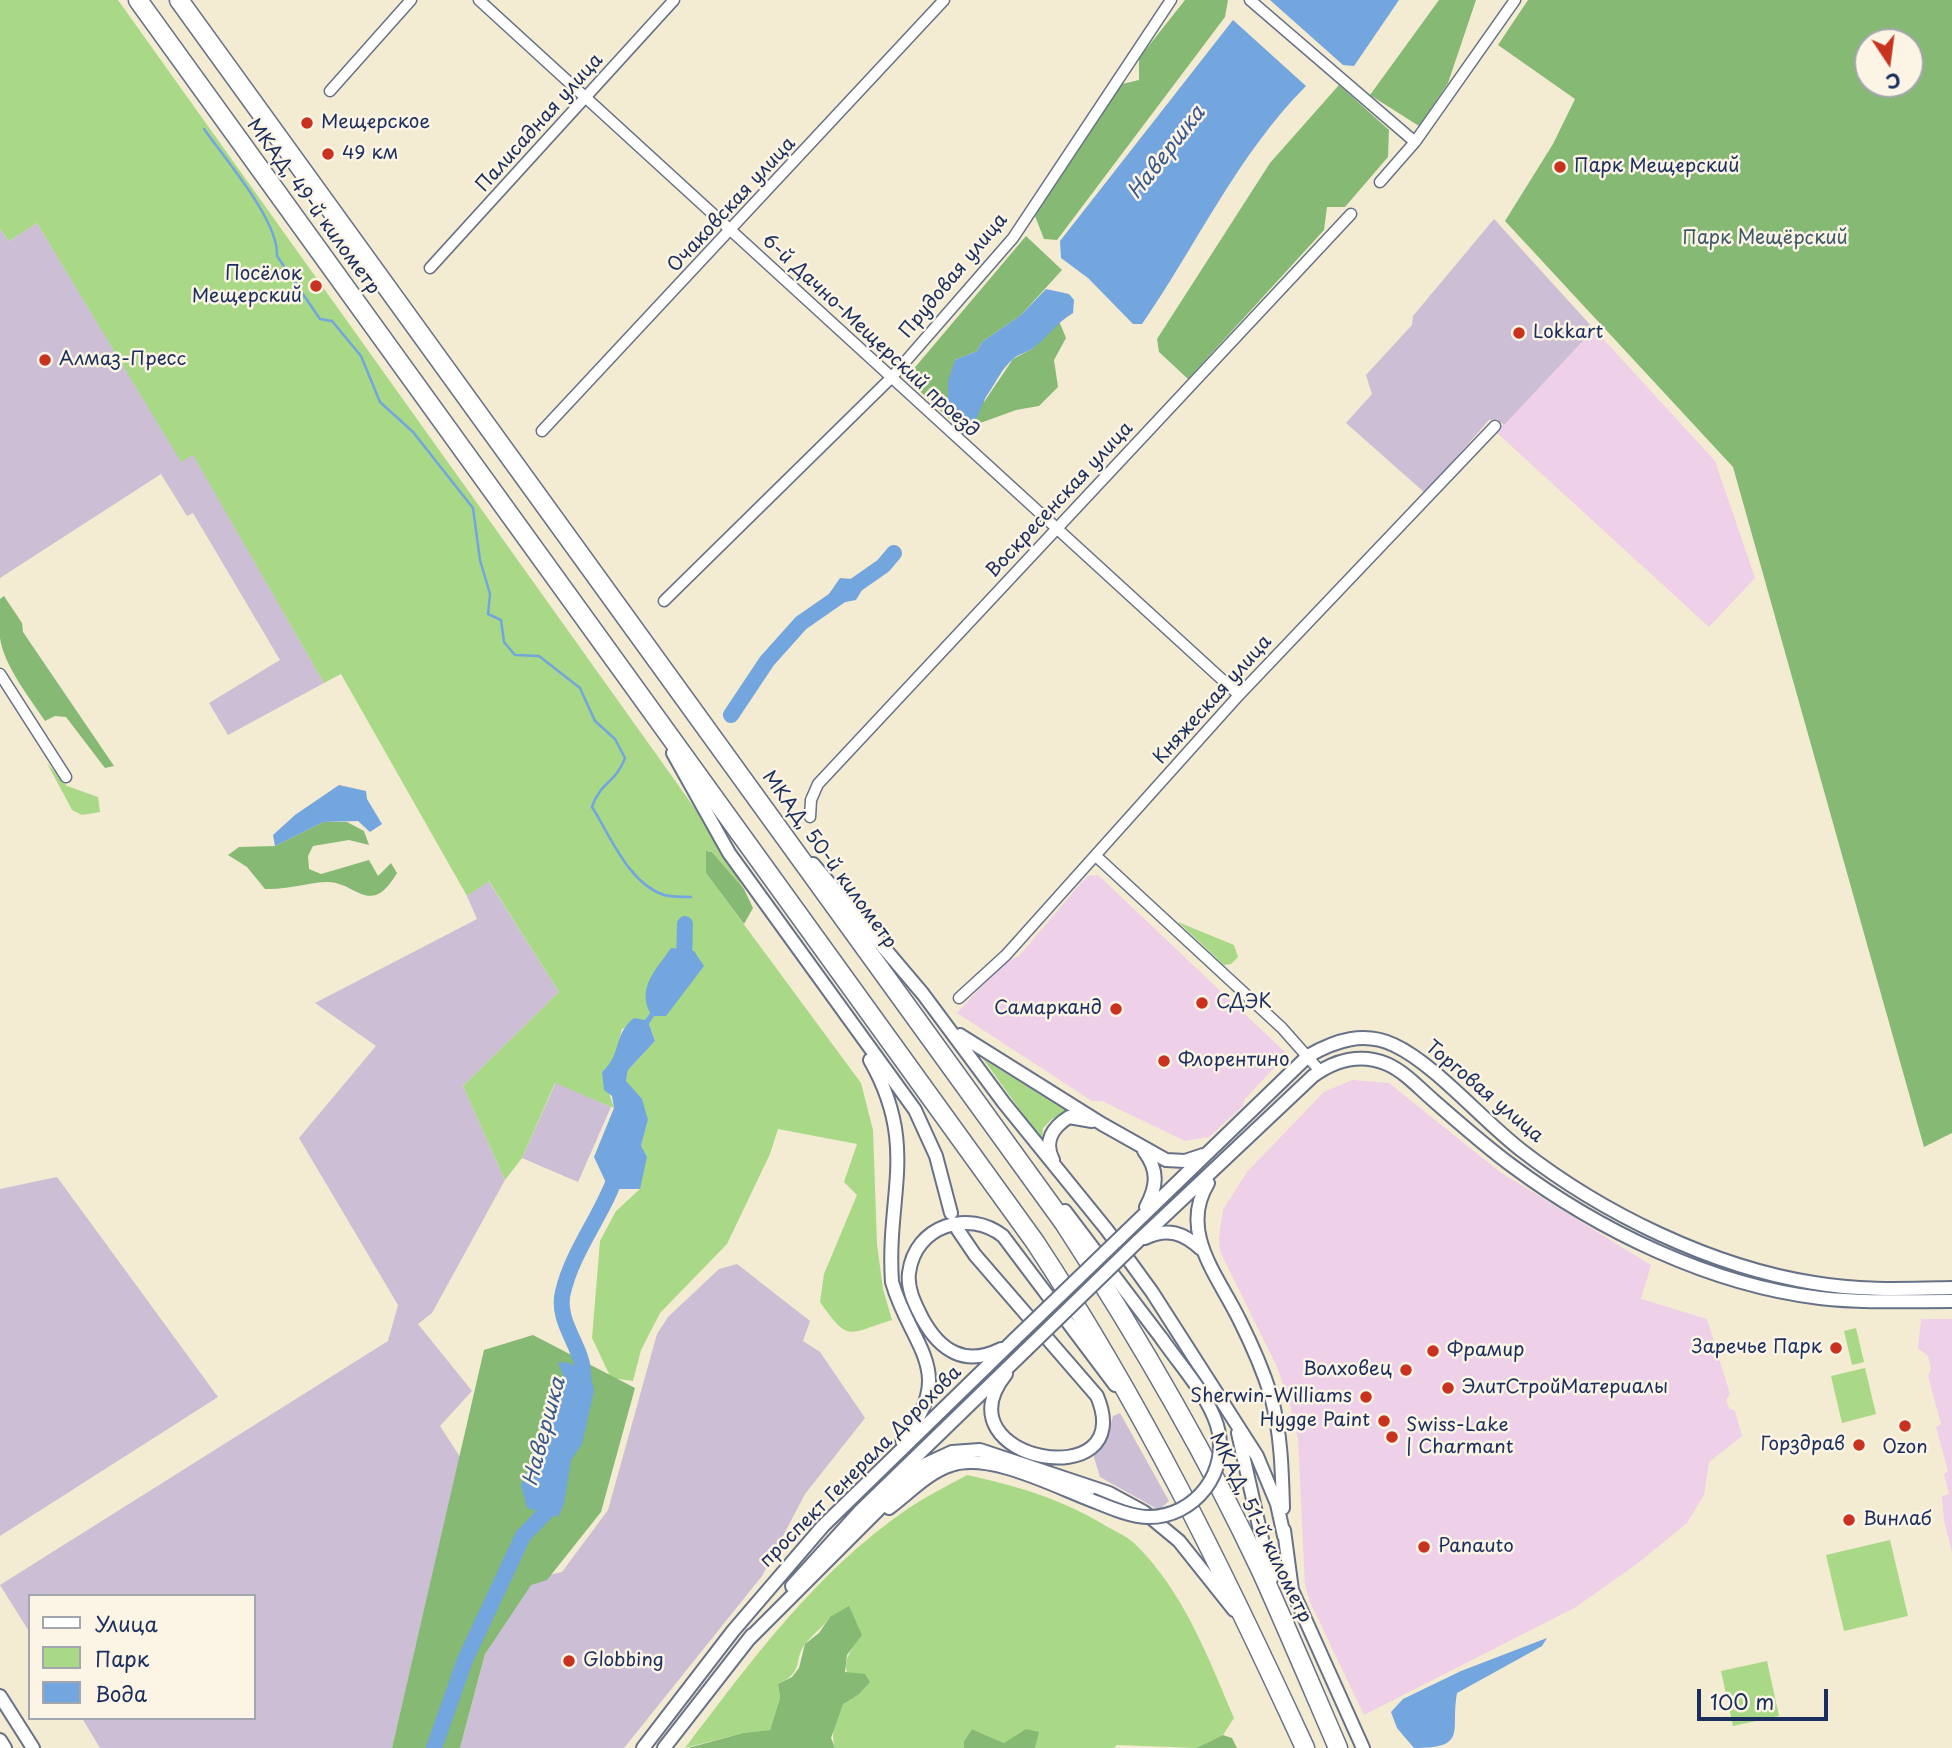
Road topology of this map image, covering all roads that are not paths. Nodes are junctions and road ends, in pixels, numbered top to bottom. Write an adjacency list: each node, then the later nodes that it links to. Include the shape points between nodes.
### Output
1 (138, 0): 24 (highway, МКАД, 49-й километр)
2 (179, 0): 18 (highway, МКАД, 49-й километр)
3 (411, 0): 10 (street)
4 (479, 0): 11 (street, 6-й Дачно-Мещерский проезд)
5 (674, 0): 11 (street, Палисадная улица)
6 (944, 0): 15 (street, Очаковская улица)
7 (1171, 0): 17 (street, Прудовая улица, via 1013,238)
8 (1250, 0): 12 (street)
9 (1515, 0): 12 (street)
10 (330, 91)
11 (587, 100): 15 (street, 6-й Дачно-Мещерский проезд); 16 (street, Палисадная улица)
12 (1415, 142): 13 (street)
13 (1380, 182)
14 (1351, 214): 21 (street, Воскресенская улица)
15 (731, 232): 17 (street, 6-й Дачно-Мещерский проезд); 20 (street, Очаковская улица)
16 (430, 268)
17 (891, 378): 21 (street, 6-й Дачно-Мещерский проезд); 22 (street, Прудовая улица)
18 (482, 418): 27 (highway, МКАД, 50-й километр)
19 (1494, 426): 25 (street, Княжеская улица)
20 (542, 431)
21 (1057, 530): 25 (street, 6-й Дачно-Мещерский проезд); 28 (street, Воскресенская улица, via 818,784)
22 (664, 601)
23 (0, 674): 26 (street)
24 (640, 694): 31 (street, via 729,853); 53 (highway, via 1003,1194)
25 (1239, 695): 29 (street, Княжеская улица)
26 (66, 777)
27 (759, 799): 32 (street); 36 (highway, МКАД, 50-й километр)
28 (810, 817)
29 (1097, 857): 30 (street, Княжеская улица, via 1006,955); 33 (street)
30 (959, 998)
31 (852, 1026): 41 (street, via 927,1132); 54 (street, via 879,1076 897,1130 892,1282 924,1350 930,1379 920,1415)
32 (949, 1027): 35 (street); 40 (street)
33 (1308, 1056): 34 (street); 37 (street, Торговая улица); 47 (street, Торговая улица, via 1359,1037 1394,1045 1421,1062 1553,1174 1701,1252 1781,1277 1857,1288)
34 (1320, 1071): 39 (street, Торговая улица); 48 (street, Торговая улица, via 1354,1058 1398,1070 1510,1164 1582,1211 1660,1252 1711,1271 1775,1290 1854,1301)
35 (1102, 1124): 38 (street); 40 (street, via 1069,1117 1055,1128 1049,1144)
36 (1007, 1143): 49 (highway, МКАД, 50-й километр, via 1071,1233); 55 (street, bridge, via 1040,1176 1162,1339 1213,1417 1220,1444 1215,1473 1192,1503 1166,1515 1138,1516 995,1465 963,1462 933,1474)
37 (1218, 1145): 38 (street, via 1199,1158 1176,1162); 42 (street, Торговая улица)
38 (1141, 1148): 42 (street, via 1154,1166 1156,1184)
39 (1217, 1167): 45 (street, Торговая улица); 46 (street, via 1198,1206)
40 (1058, 1170): 52 (street, via 1152,1292)
41 (951, 1213)
42 (1140, 1219): 44 (street, Торговая улица)
43 (958, 1230): 51 (street, via 1097,1396 1102,1425 1083,1454 1061,1460 1045,1458 1016,1447 1000,1433 994,1414 996,1390)
44 (1127, 1231): 50 (street, проспект Генерала Дорохова, bridge)
45 (1137, 1242): 46 (street, via 1173,1232); 51 (street, проспект Генерала Дорохова, bridge)
46 (1203, 1252): 56 (street, via 1254,1351 1278,1423)
47 (1952, 1288)
48 (1952, 1301)
49 (1133, 1333): 57 (highway, МКАД, 51-й километр, via 1215,1479)
50 (1016, 1339): 53 (street, via 978,1357 954,1354 935,1340 909,1284 912,1261 933,1232 950,1223 972,1222 1003,1236); 54 (street, проспект Генерала Дорохова)
51 (1026, 1350): 59 (street, проспект Генерала Дорохова, via 860,1511)
52 (1231, 1413): 56 (street, via 1270,1483); 57 (street)
53 (1150, 1430): 58 (highway)
54 (870, 1480): 64 (street, проспект Генерала Дорохова, via 765,1593)
55 (853, 1536): 58 (street, via 926,1464 951,1452 994,1452 1109,1493 1144,1512 1179,1541); 59 (street)
56 (1284, 1536): 68 (street, via 1292,1590)
57 (1284, 1623): 67 (highway, МКАД, 51-й километр)
58 (1253, 1635): 66 (highway)
59 (748, 1640): 65 (street, проспект Генерала Дорохова)
60 (0, 1696): 63 (street)
61 (0, 1740): 62 (street)
62 (5, 1748)
63 (33, 1748)
64 (643, 1748)
65 (664, 1748)
66 (1305, 1748)
67 (1338, 1748)
68 (1363, 1748)

